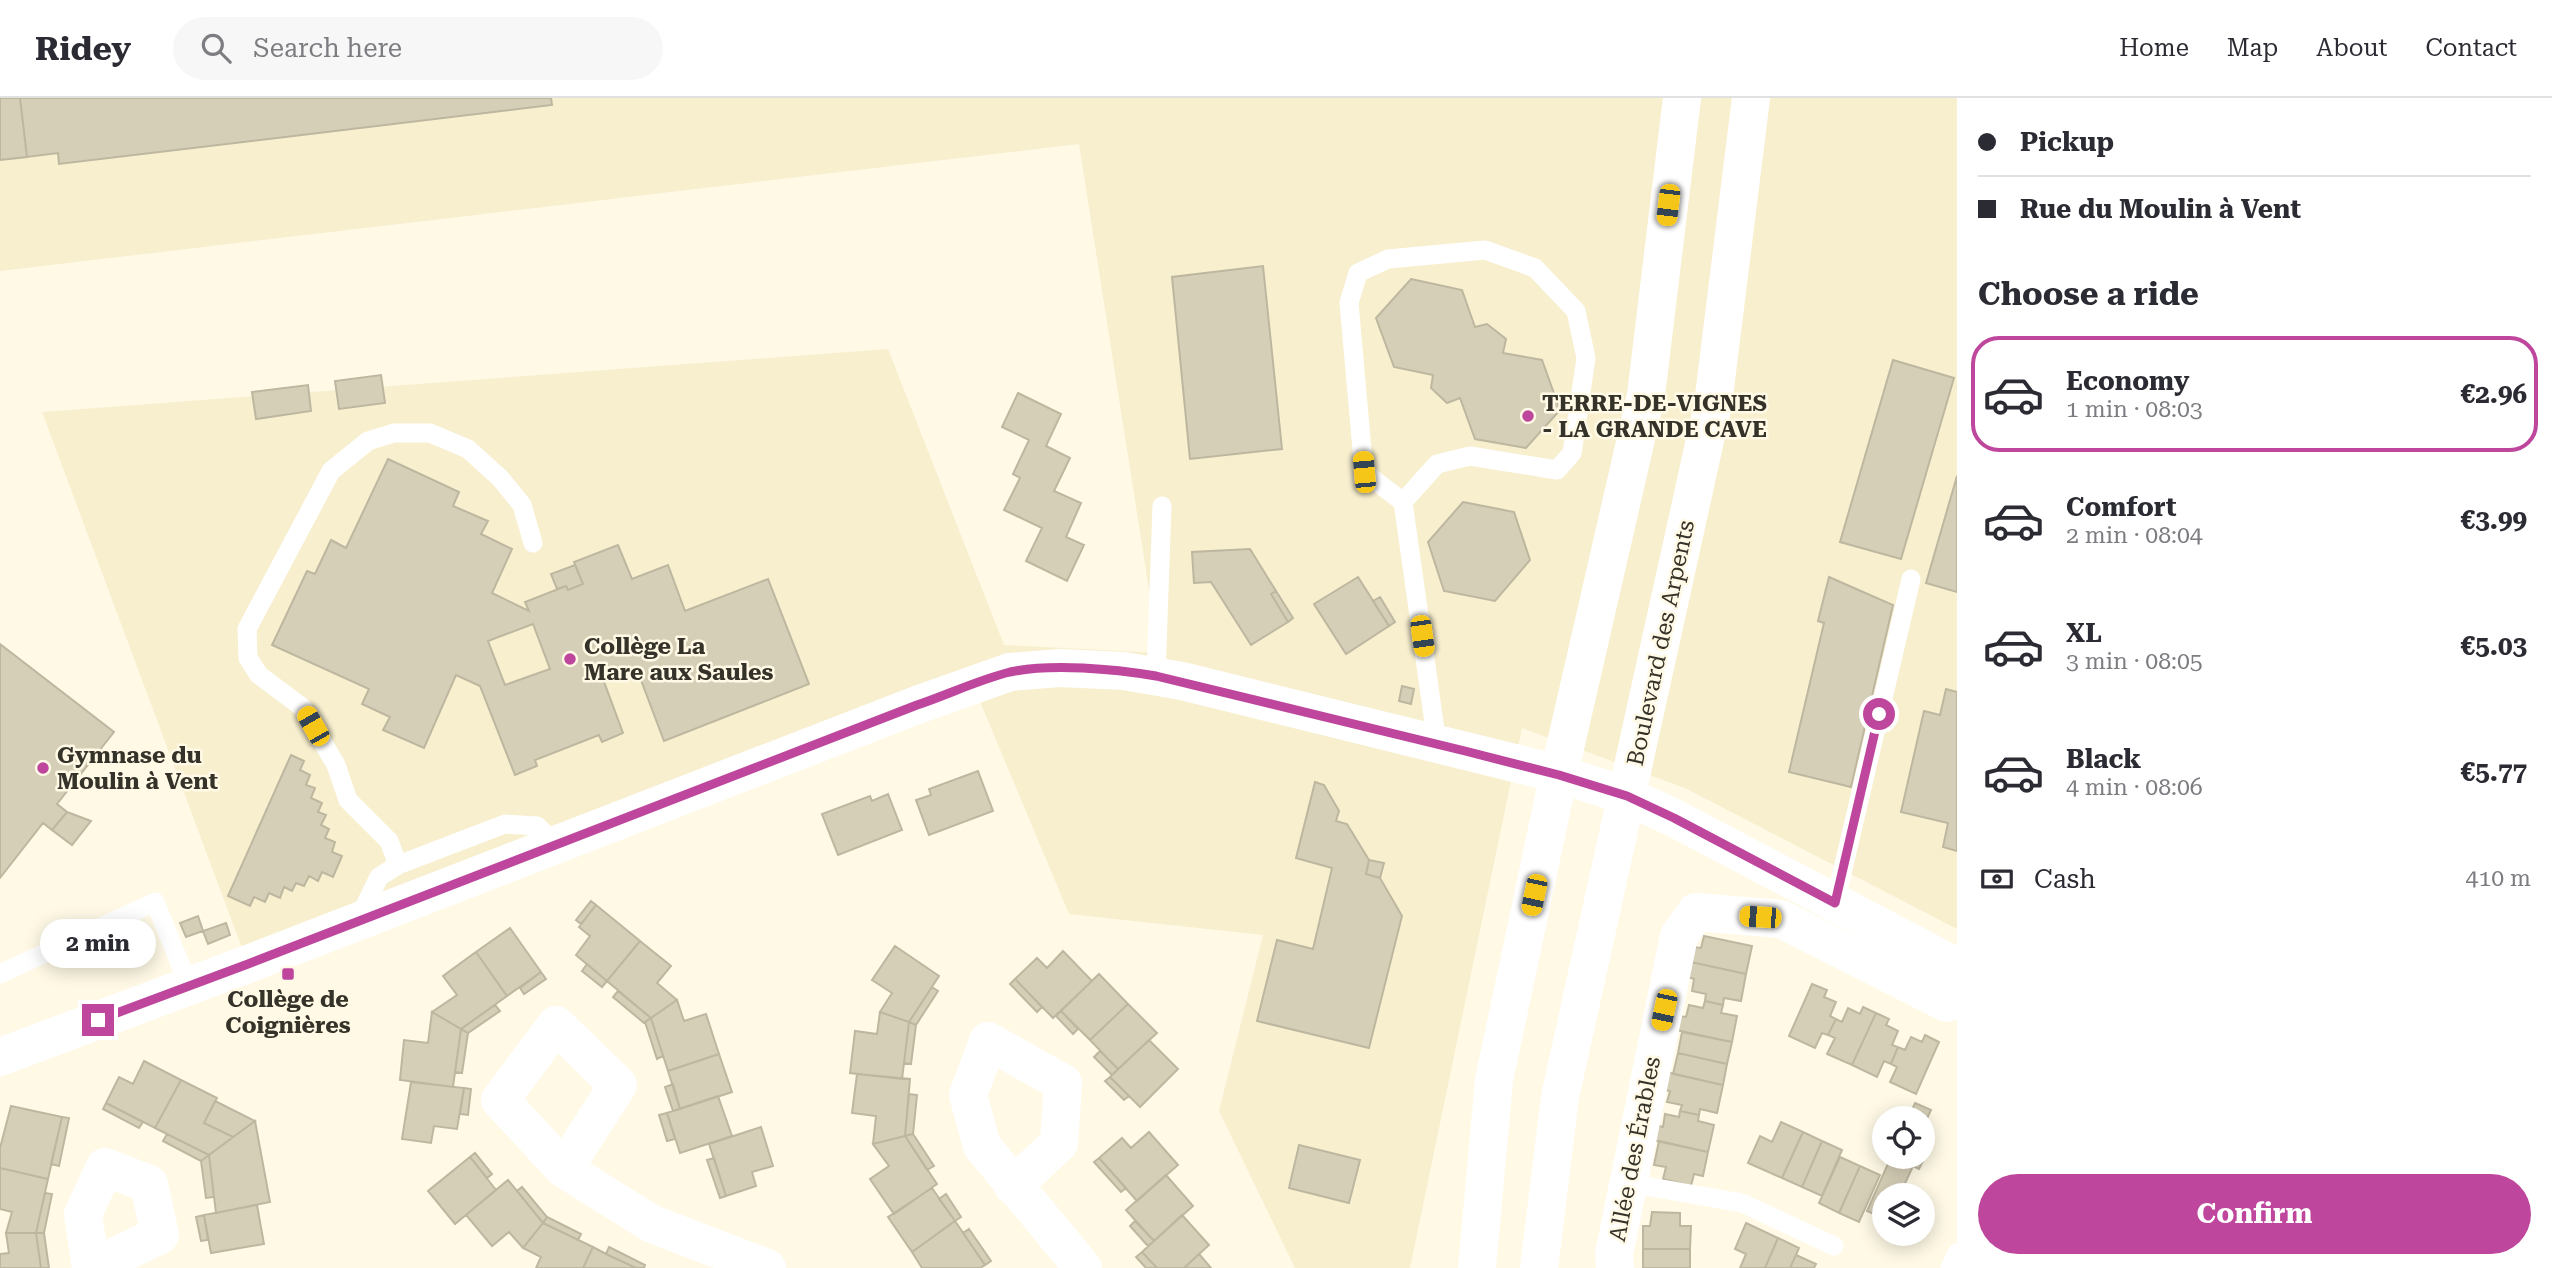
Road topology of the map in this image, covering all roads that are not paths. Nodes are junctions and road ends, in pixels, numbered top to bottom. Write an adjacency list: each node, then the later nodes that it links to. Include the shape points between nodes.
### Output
1 (1682, 98): 9 (street, via 1646,395)
2 (1751, 98): 10 (street, Boulevard des Arpents, via 1713,404)
3 (1403, 502): 3 (lane, via 1364,472 1349,303 1358,273 1388,259 1485,250 1535,268 1576,311 1586,358 1572,453 1556,470 1470,456 1437,464); 8 (lane)
4 (1162, 506): 7 (lane)
5 (533, 543): 12 (lane, via 522,505 468,449 430,433 394,433 368,441 331,471 247,629 248,658 259,674 302,707 336,765 348,800 389,841)
6 (1911, 579): 13 (lane)
7 (1156, 676): 8 (street); 11 (street, via 1060,668 1010,672)
8 (1437, 744): 9 (street)
9 (1559, 775): 10 (street); 28 (street, via 1494,1080)
10 (1627, 796): 13 (street); 29 (street, Boulevard des Arpents, via 1560,1097)
11 (556, 844): 12 (lane, via 537,826 505,824); 15 (street)
12 (398, 865): 15 (lane, via 379,877)
13 (1819, 895): 14 (street); 16 (street)
14 (1781, 919): 19 (street, Allée des Érables); 22 (street, Allée des Érables, via 1696,912 1679,936)
15 (357, 921): 18 (street)
16 (1957, 967)
17 (0, 974): 18 (lane, via 155,902)
18 (189, 986): 20 (street)
19 (1947, 1003)
20 (0, 1057)
21 (564, 1169): 26 (street, via 652,1224)
22 (1628, 1184): 24 (lane, via 1742,1203); 30 (street, Allée des Érables)
23 (1013, 1186): 27 (street)
24 (1834, 1246)
25 (1957, 1253): 31 (lane)
26 (767, 1268)
27 (1083, 1268)
28 (1477, 1268)
29 (1539, 1268)
30 (1615, 1268)
31 (1950, 1268)

